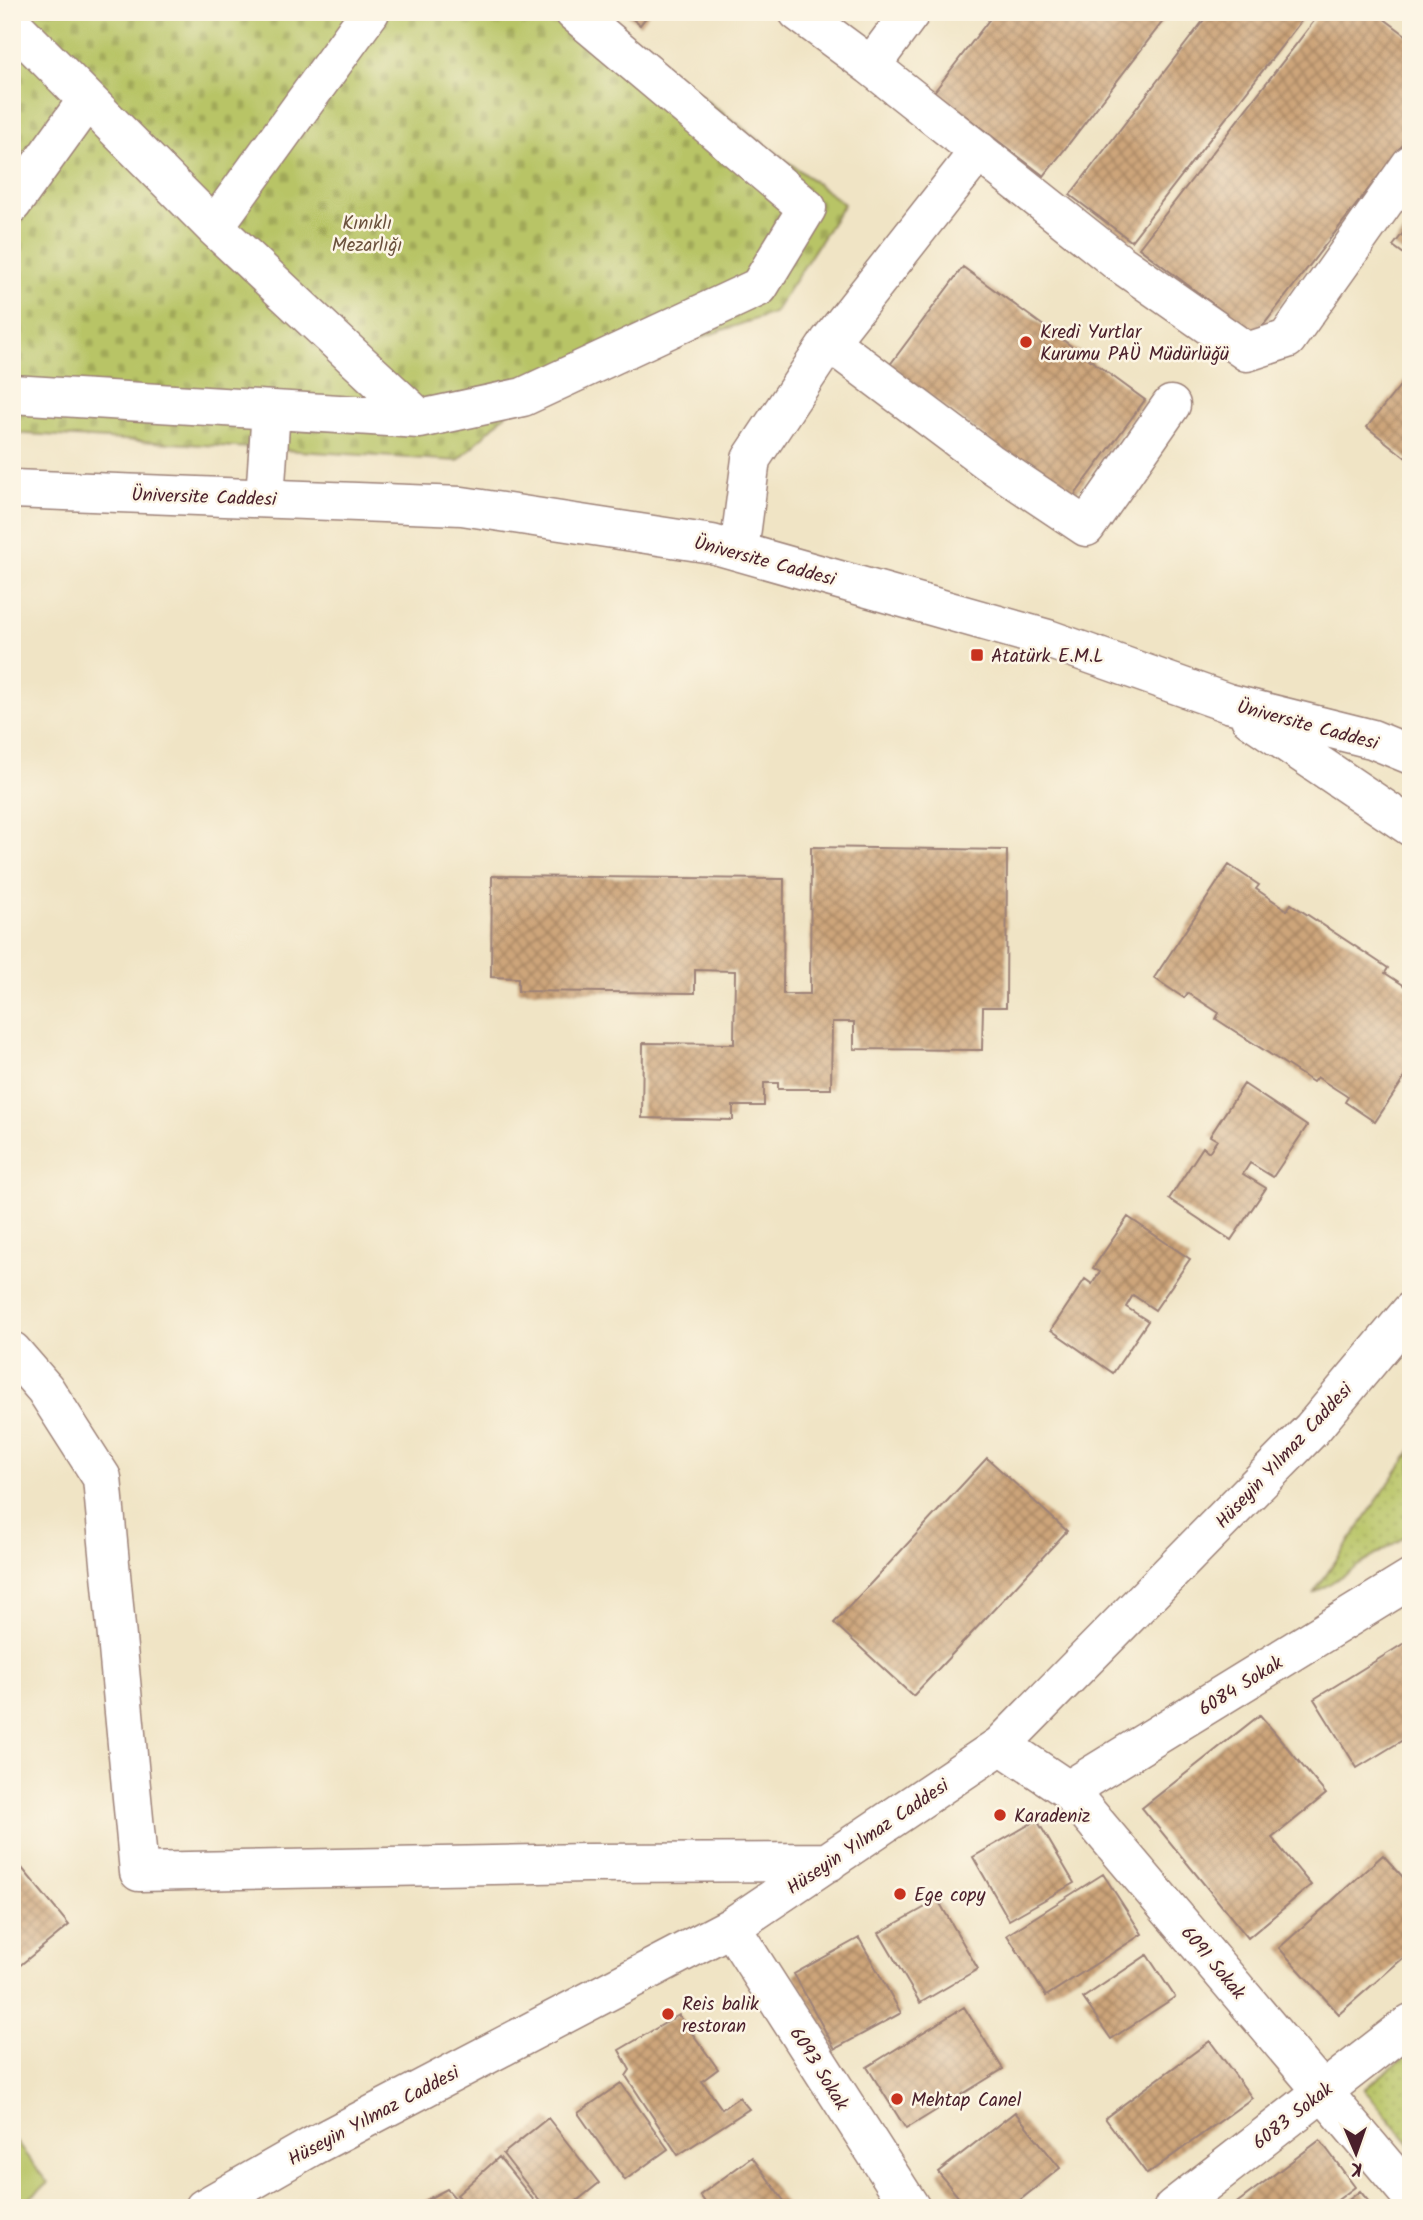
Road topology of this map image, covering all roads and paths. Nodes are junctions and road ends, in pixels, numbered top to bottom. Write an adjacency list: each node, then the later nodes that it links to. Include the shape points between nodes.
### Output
1 (370, 12): 11 (street)
2 (573, 12): 16 (street, via 807,208 759,287 523,397)
3 (798, 12): 6 (street)
4 (911, 12): 6 (street)
5 (12, 24): 7 (street)
6 (871, 66): 8 (street)
7 (87, 100): 10 (street); 11 (street)
8 (979, 151): 9 (street, via 1118,262 1247,352 1287,339); 12 (street)
9 (1411, 164)
10 (12, 204)
11 (214, 227): 16 (street)
12 (829, 342): 14 (street, via 989,462 1086,527); 19 (street, via 751,459)
13 (12, 394): 15 (street)
14 (1171, 405)
15 (271, 410): 16 (street); 18 (street)
16 (420, 419)
17 (12, 489): 18 (street, Üniversite Caddesi)
18 (265, 498): 19 (street, Üniversite Caddesi, via 462,506)
19 (739, 551): 20 (street, Üniversite Caddesi, via 1048,639)
20 (1228, 703): 21 (street, Üniversite Caddesi); 24 (street)
21 (1372, 740): 22 (street); 23 (street, Üniversite Caddesi)
22 (1411, 742)
23 (1411, 754)
24 (1411, 827)
25 (1411, 1311): 28 (street, Hüseyin Yılmaz Caddesi, via 1312,1429)
26 (12, 1350): 30 (street, via 45,1389 102,1478 139,1872)
27 (1411, 1579): 29 (street, 6084 Sokak)
28 (1001, 1745): 29 (street, 6091 Sokak); 30 (street, Hüseyin Yılmaz Caddesi)
29 (1068, 1790): 33 (street, 6091 Sokak)
30 (829, 1862): 31 (street, Hüseyin Yılmaz Caddesi)
31 (731, 1927): 35 (street, 6093 Sokak); 36 (street, Hüseyin Yılmaz Caddesi)
32 (1411, 2023): 33 (street, 6083 Sokak)
33 (1323, 2091): 34 (street, 6091 Sokak); 37 (street, 6083 Sokak)
34 (1411, 2196)
35 (896, 2202)
36 (204, 2208)
37 (1173, 2208)

